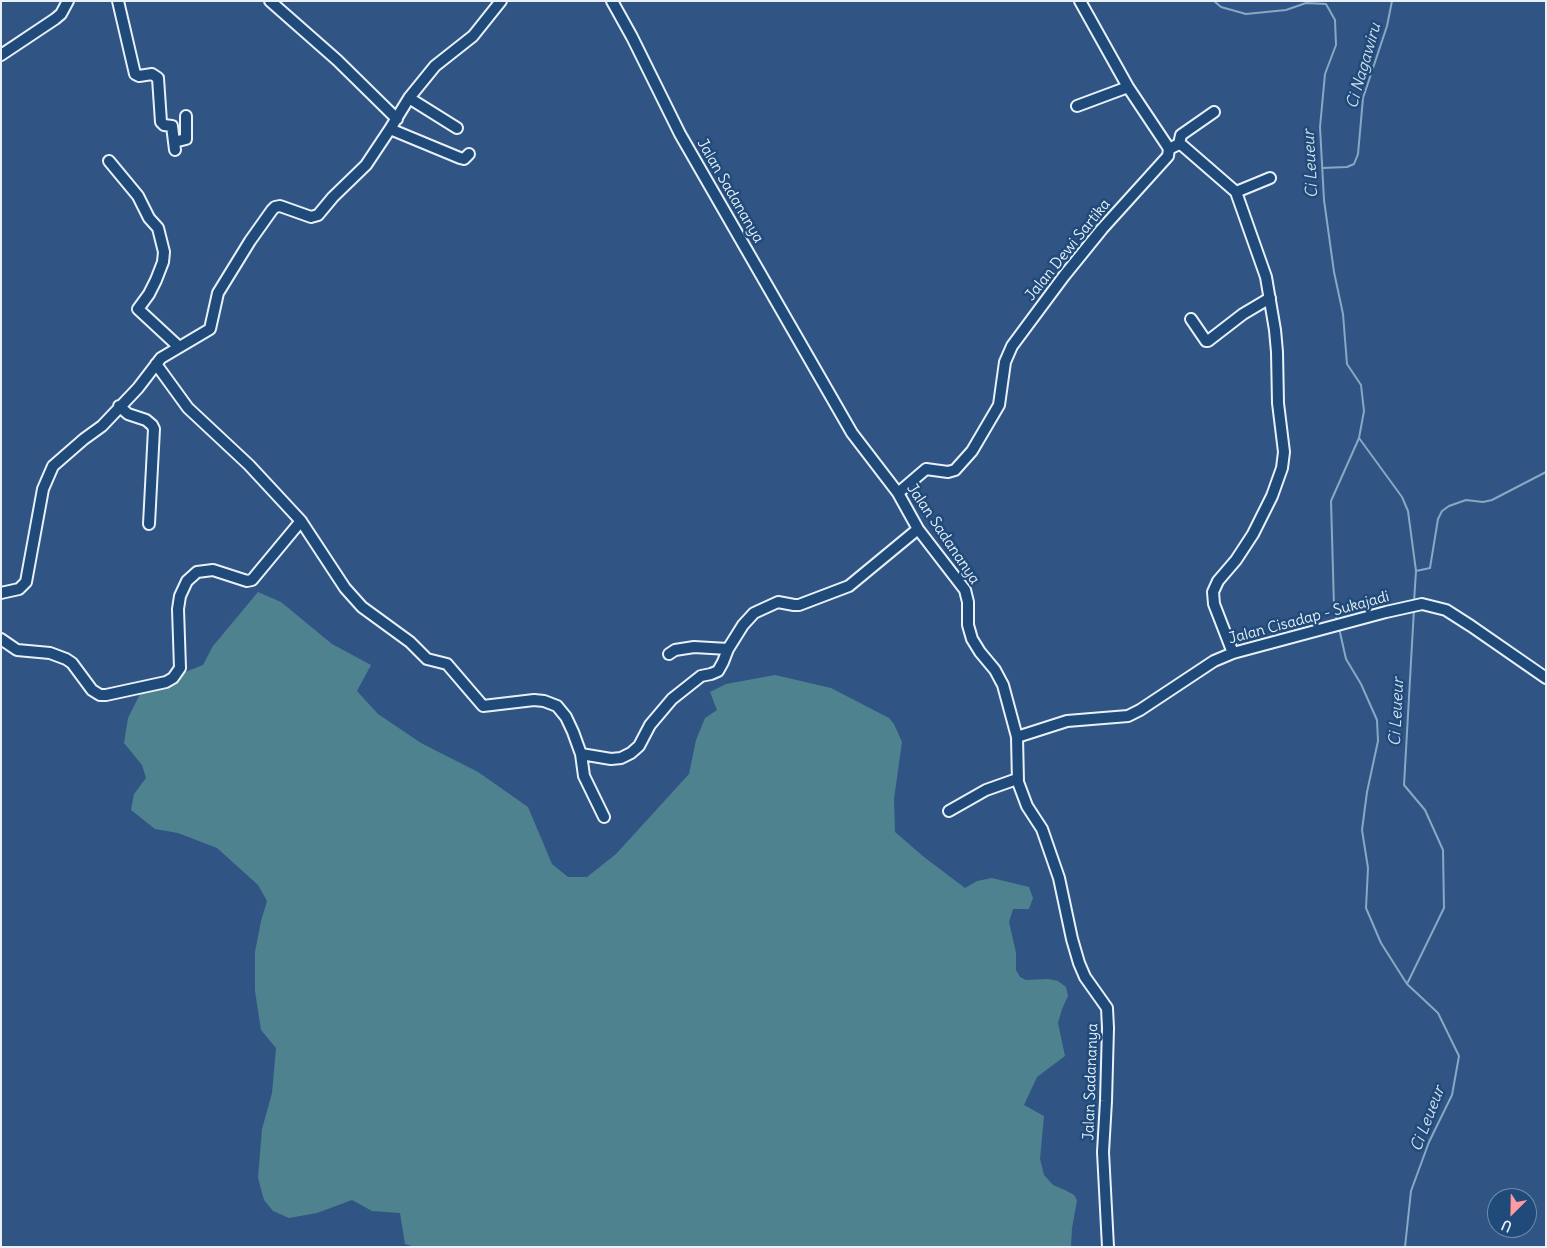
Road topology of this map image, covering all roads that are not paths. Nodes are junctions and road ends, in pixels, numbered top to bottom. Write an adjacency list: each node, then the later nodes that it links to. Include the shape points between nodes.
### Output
1 (68, 1): 7 (street, via 55,19)
2 (118, 1): 12 (street, via 135,74 158,77 161,122 172,126 174,146 186,139)
3 (270, 1): 13 (street, via 337,60)
4 (502, 1): 9 (street, via 473,36 435,66)
5 (612, 1): 27 (street, Jalan Sadananya, via 680,134 852,433)
6 (1080, 1): 8 (street)
7 (1, 55)
8 (1128, 87): 10 (street); 17 (street)
9 (408, 98): 13 (street); 14 (street)
10 (1077, 106)
11 (1214, 112): 16 (street, via 1181,135)
12 (186, 116)
13 (396, 119): 15 (street)
14 (457, 128)
15 (390, 130): 18 (street, via 460,158); 24 (street, via 366,165 316,216 280,206 272,210 218,293 210,329)
16 (1179, 144): 17 (street); 21 (street)
17 (1169, 149): 27 (street, Jalan Dewi Sartika, via 1168,156 1102,229 1012,346 1005,362 999,405 972,451 956,470 926,469)
18 (468, 154)
19 (108, 161): 24 (street, via 138,196 158,228 164,252 149,294 139,307)
20 (1270, 178): 21 (street)
21 (1236, 192): 22 (street, via 1266,277)
22 (1270, 298): 23 (street, via 1208,341); 34 (street, via 1284,452 1272,496 1253,534 1214,587 1214,604)
23 (1192, 319)
24 (179, 347): 25 (street)
25 (156, 364): 26 (street); 28 (street, via 188,408 249,465)
26 (119, 406): 29 (street, via 128,414 146,420 154,429); 31 (street, via 102,426 53,466 43,489 26,582 19,589)
27 (898, 493): 30 (street, Jalan Sadananya)
28 (301, 521): 32 (street, via 252,580 213,570 197,572 187,581 178,609 180,668 166,682 100,694 92,690 72,663 60,656 17,650); 38 (street, via 345,588 362,607 410,642 427,660 447,664 484,706 534,700 557,706 566,717)
29 (149, 524)
30 (918, 529): 33 (street, via 849,586 799,605 778,602 754,613); 37 (street, Jalan Sadananya, via 965,590 970,632 976,647 1000,678)
31 (1, 593)
32 (1, 640)
33 (728, 649): 35 (street, via 694,647); 38 (street, via 718,670 701,676 672,699 632,753 612,759)
34 (1232, 653): 36 (street, Jalan Cisadap - Sukajadi, via 1398,609 1426,605 1446,610); 37 (street, Jalan Cisadap - Sukajadi, via 1214,661 1134,713 1067,721)
35 (669, 654)
36 (1546, 678)
37 (1017, 737): 39 (street, Jalan Sadananya)
38 (581, 754): 41 (street, via 584,776)
39 (1017, 779): 40 (street, via 981,792); 42 (street, Jalan Sadananya, via 1027,806 1042,829 1059,878 1079,963 1107,1008 1103,1152)
40 (949, 811)
41 (604, 817)
42 (1108, 1247)

